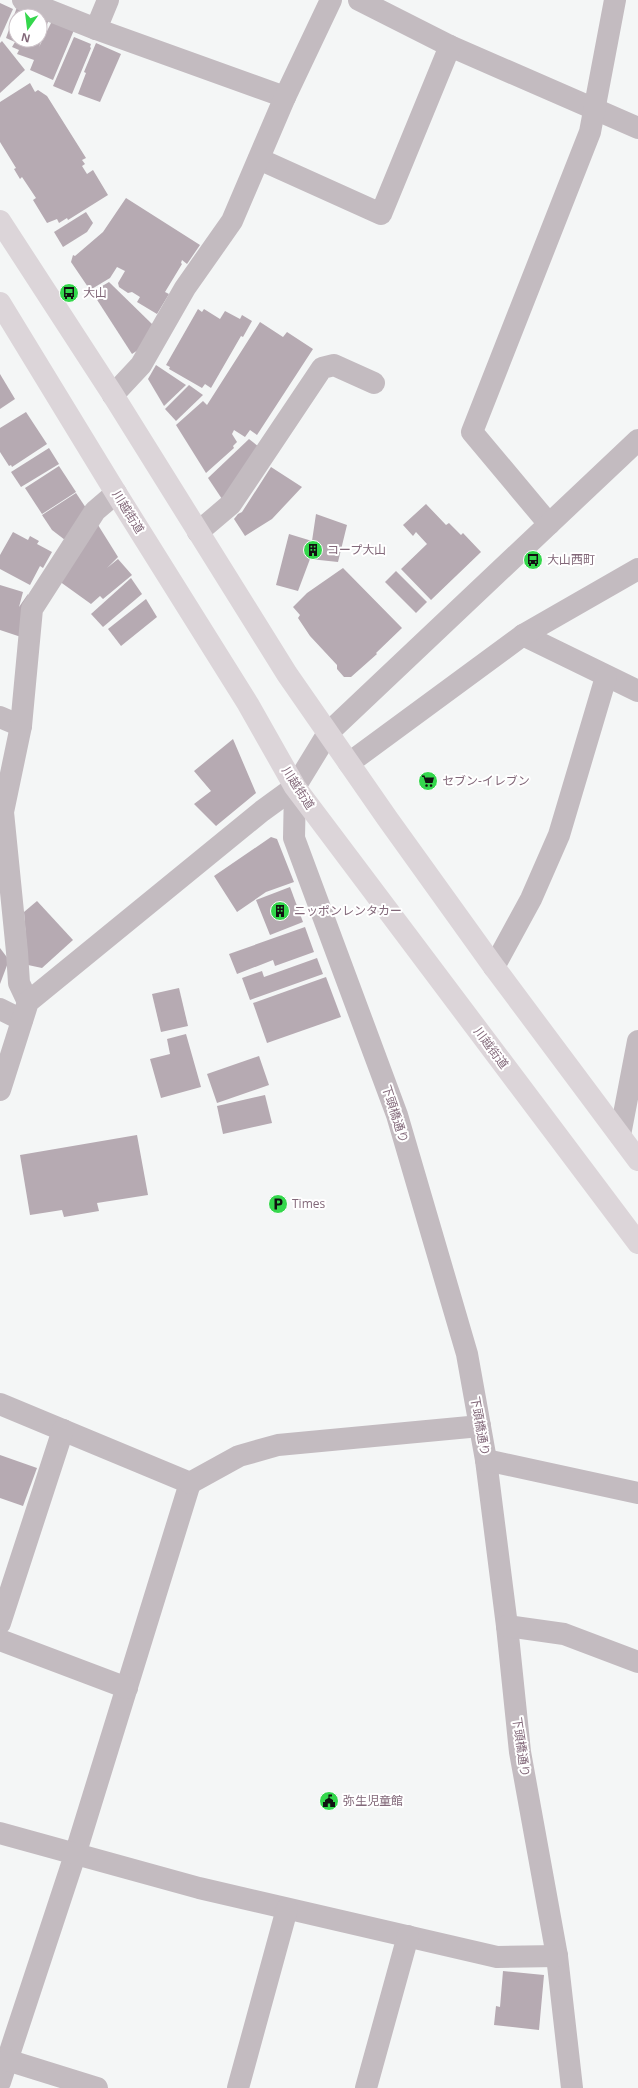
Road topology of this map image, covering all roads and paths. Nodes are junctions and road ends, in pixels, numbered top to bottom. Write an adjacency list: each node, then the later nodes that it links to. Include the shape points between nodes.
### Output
1 (23, 0): 6 (street)
2 (108, 0): 6 (street)
3 (331, 0): 8 (street)
4 (359, 0): 7 (street)
5 (615, 0): 9 (street)
6 (96, 30): 8 (street)
7 (450, 46): 9 (street); 11 (street, via 381,214)
8 (285, 97): 11 (street)
9 (594, 110): 10 (street); 18 (street, via 590,132 472,432)
10 (638, 128)
11 (259, 159): 15 (street, via 232,221 185,288 141,365)
12 (0, 221): 15 (highway)
13 (0, 303): 17 (highway, 川越街道)
14 (374, 383): 19 (street, via 334,365 322,368 231,504)
15 (113, 395): 19 (highway)
16 (638, 440): 18 (street)
17 (116, 493): 25 (street, via 95,511 32,609); 28 (highway, 川越街道, via 248,704)
18 (549, 524): 26 (street)
19 (198, 532): 26 (highway, via 287,674)
20 (638, 569): 21 (street)
21 (522, 635): 22 (street); 27 (street)
22 (606, 677): 23 (street); 30 (street, via 559,835 531,899)
23 (638, 691)
24 (0, 717): 25 (street)
25 (21, 726): 29 (street, via 3,812)
26 (328, 733): 27 (highway); 28 (street)
27 (349, 763): 30 (highway)
28 (295, 787): 32 (street, via 262,811); 37 (highway, 川越街道); 39 (street, 下頭橋通り, via 294,838 397,1115 467,1354)
29 (9, 947): 32 (street)
30 (494, 967): 35 (highway)
31 (0, 1009): 32 (street)
32 (25, 1011): 34 (street)
33 (638, 1042): 35 (street)
34 (0, 1090)
35 (620, 1135): 36 (highway)
36 (638, 1160)
37 (638, 1243)
38 (0, 1404): 40 (street)
39 (480, 1426): 41 (street, 下頭橋通り); 42 (street, via 278,1445 239,1456)
40 (63, 1430): 42 (street); 44 (street)
41 (486, 1460): 43 (street); 45 (street, 下頭橋通り)
42 (190, 1483): 48 (street)
43 (638, 1493)
44 (0, 1623)
45 (507, 1626): 47 (street, via 564,1634); 53 (street, 下頭橋通り, via 520,1752)
46 (0, 1640): 48 (street)
47 (638, 1662)
48 (127, 1688): 50 (street)
49 (0, 1833): 50 (street)
50 (75, 1855): 51 (street); 54 (street)
51 (287, 1909): 52 (street); 57 (street)
52 (408, 1936): 53 (street, via 497,1957); 58 (street)
53 (557, 1956): 59 (street, 下頭橋通り)
54 (7, 2060): 55 (street); 56 (street)
55 (0, 2082)
56 (97, 2088)
57 (238, 2088)
58 (366, 2088)
59 (572, 2088)

